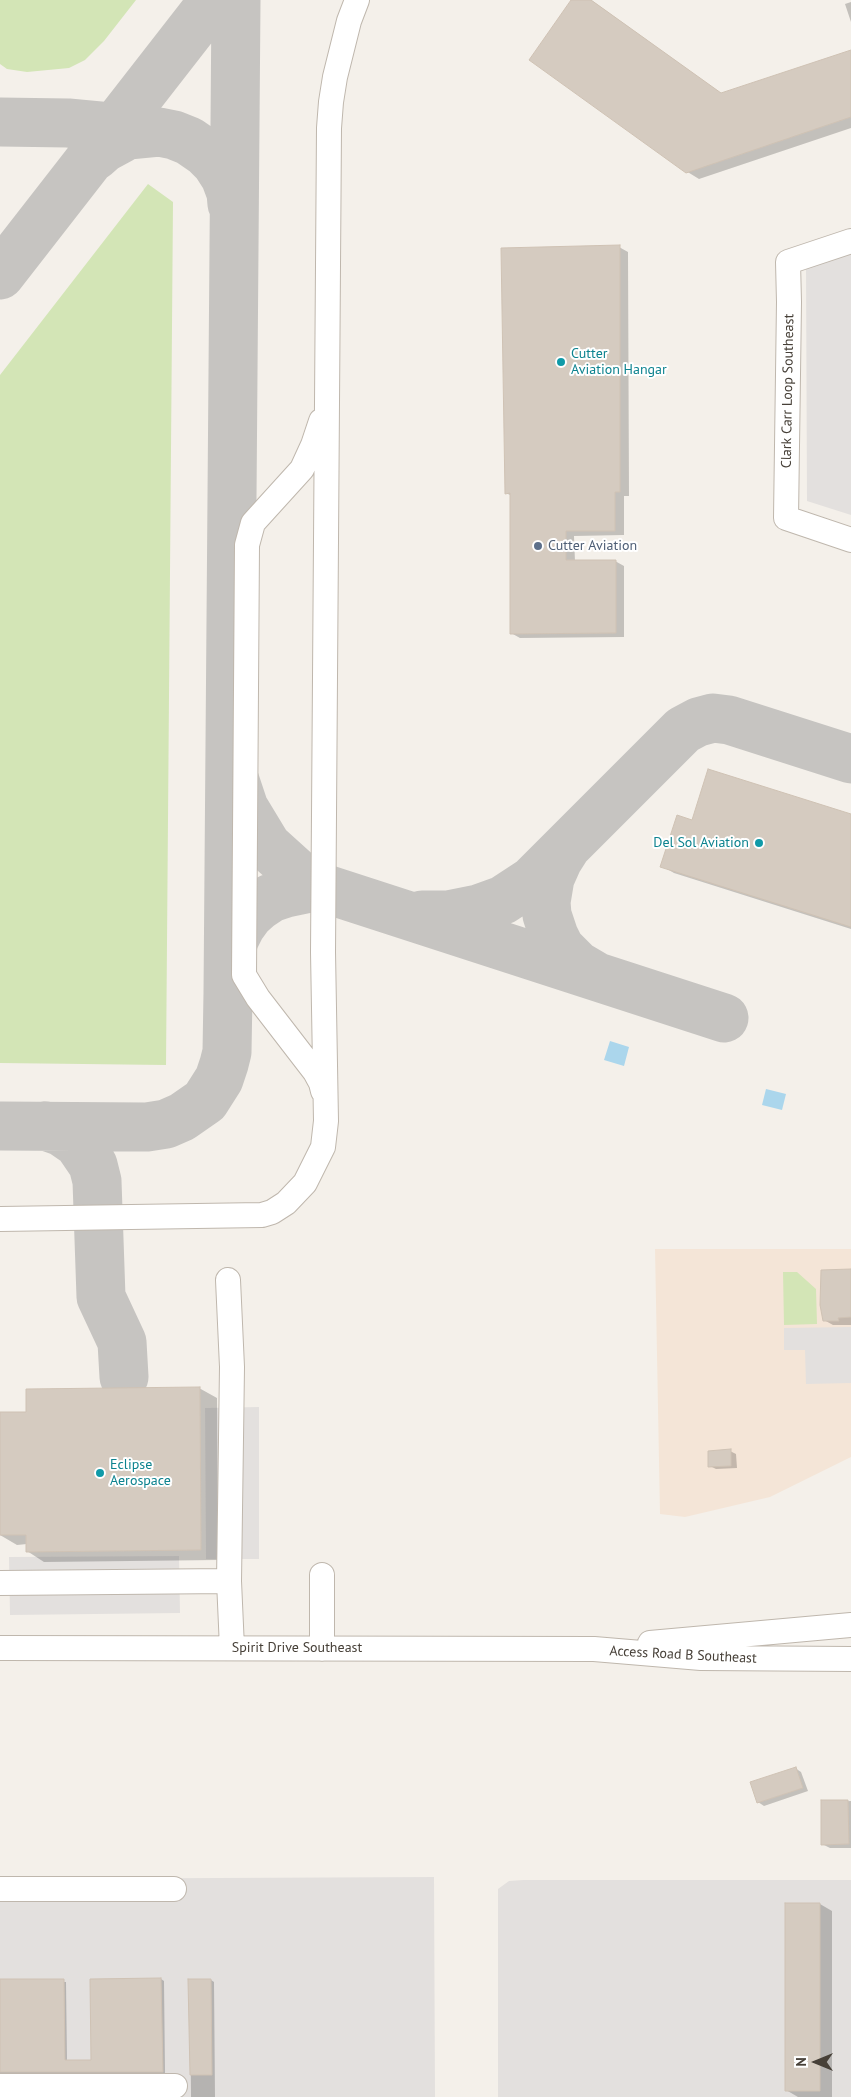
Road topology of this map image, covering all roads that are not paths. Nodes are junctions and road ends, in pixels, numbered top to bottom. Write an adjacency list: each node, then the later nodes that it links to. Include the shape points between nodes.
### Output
1 (357, 0): 3 (street, via 341,50 331,102)
2 (851, 241): 4 (street, Clark Carr Loop Southeast, via 788,262 786,518)
3 (328, 376): 5 (street, via 323,952); 5 (street, via 323,415 302,468 254,524 247,545 244,948 244,975 248,983 322,1082)
4 (851, 540)
5 (325, 1097): 6 (street, via 323,1147 305,1183 272,1212 262,1215)
6 (0, 1219)
7 (228, 1280): 9 (street, via 232,1367)
8 (322, 1576): 14 (street)
9 (229, 1581): 10 (street); 13 (street)
10 (0, 1583)
11 (851, 1625): 15 (street, Access Road B Southeast)
12 (0, 1648): 13 (street, Spirit Drive Southeast)
13 (232, 1648): 14 (street, Spirit Drive Southeast)
14 (322, 1648): 15 (street, Spirit Drive Southeast)
15 (594, 1649): 16 (street, Access Road B Southeast, via 701,1658)
16 (851, 1660)
17 (0, 1889): 18 (street)
18 (174, 1889)
19 (0, 2086): 20 (street)
20 (175, 2086)

